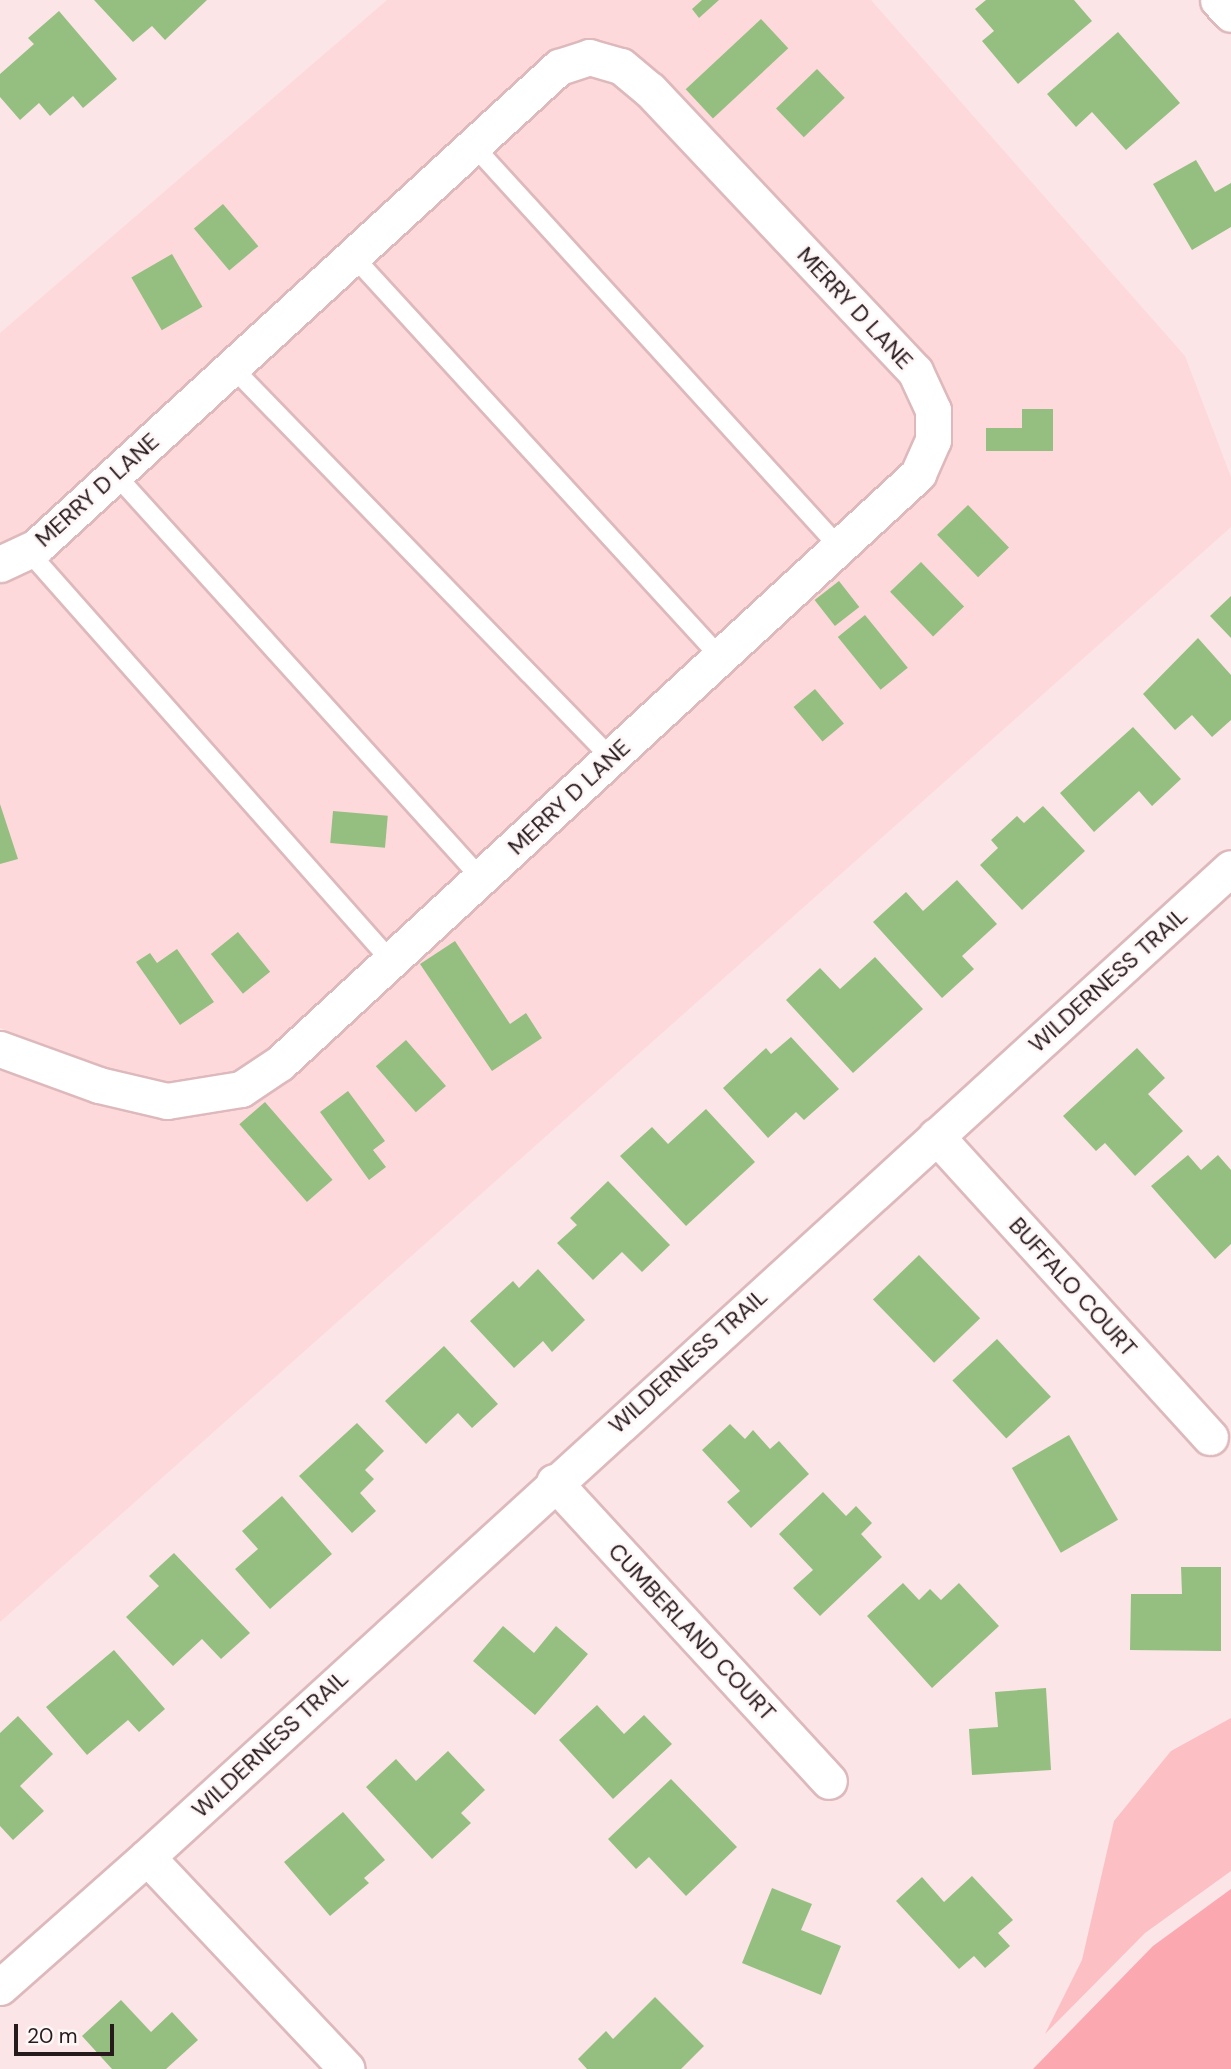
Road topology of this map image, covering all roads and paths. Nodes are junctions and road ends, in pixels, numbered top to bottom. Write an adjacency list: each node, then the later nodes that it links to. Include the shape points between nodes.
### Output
1 (1218, 0): 2 (street)
2 (1231, 14)
3 (473, 145): 4 (street, MERRY D LANE); 7 (lane); 7 (street, MERRY D LANE, via 559,66 589,57 621,66 650,90 915,371 933,410 928,451 918,474)
4 (353, 256): 5 (street, MERRY D LANE); 9 (lane)
5 (232, 367): 6 (street, MERRY D LANE); 10 (lane)
6 (115, 474): 8 (street, MERRY D LANE); 12 (lane)
7 (839, 547): 9 (street, MERRY D LANE)
8 (14, 557): 13 (lane)
9 (720, 657): 10 (street, MERRY D LANE)
10 (611, 758): 12 (street, MERRY D LANE)
11 (1231, 868): 15 (street, WILDERNESS TRAIL)
12 (481, 878): 13 (street, MERRY D LANE)
13 (391, 961): 14 (street, MERRY D LANE, via 280,1063 241,1088 167,1101 99,1084)
14 (0, 1049)
15 (936, 1136): 16 (street, BUFFALO COURT); 17 (street, WILDERNESS TRAIL)
16 (1210, 1437)
17 (554, 1482): 18 (street, CUMBERLAND COURT); 19 (street, WILDERNESS TRAIL)
18 (829, 1781)
19 (147, 1857): 20 (street, WILDERNESS TRAIL); 21 (street)
20 (0, 1987)
21 (347, 2069)

